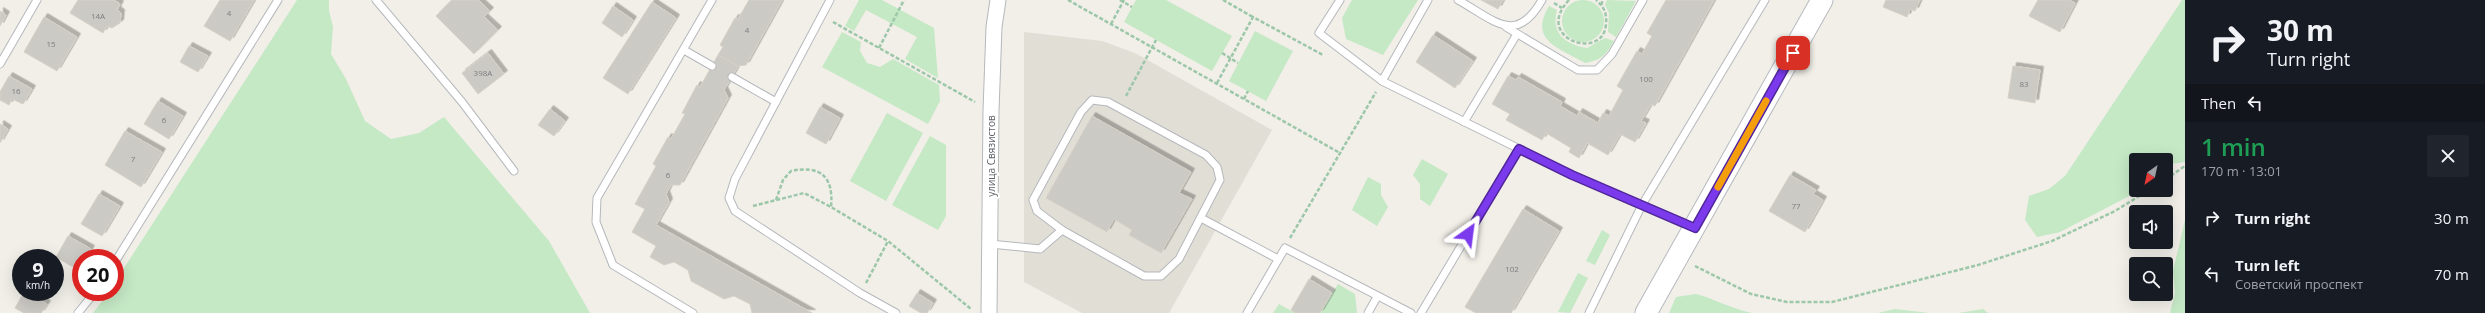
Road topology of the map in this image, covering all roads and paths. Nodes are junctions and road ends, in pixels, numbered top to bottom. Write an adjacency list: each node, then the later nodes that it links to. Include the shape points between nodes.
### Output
1 (38, 0): 36 (lane)
2 (278, 0): 63 (lane)
3 (376, 0): 50 (lane, via 462,102)
4 (712, 0): 31 (lane)
5 (830, 0): 23 (lane)
6 (904, 0): 30 (path)
7 (998, 0): 45 (street, улица Связистов, via 994,27)
8 (1068, 0): 25 (path)
9 (1224, 0): 24 (path)
10 (1340, 0): 39 (lane, via 1319,33)
11 (1428, 0): 39 (lane)
12 (1458, 0): 26 (lane)
13 (1542, 0): 26 (lane, via 1533,16 1523,24)
14 (1569, 0): 21 (path, via 1558,18 1560,28 1566,38 1584,44 1598,39 1606,26 1606,15)
15 (1596, 0): 21 (path)
16 (1603, 0): 21 (path)
17 (1643, 0): 27 (lane, via 1612,54 1597,70 1578,70)
18 (1764, 0): 54 (lane)
19 (1822, 0): 58 (street)
20 (1123, 1): 22 (path); 25 (path)
21 (1601, 5)
22 (1132, 7)
23 (822, 16): 30 (path); 43 (lane)
24 (1253, 17): 33 (path); 34 (path)
25 (1111, 24): 29 (path)
26 (1506, 27): 27 (lane)
27 (1517, 34): 46 (lane)
28 (1156, 40): 29 (path)
29 (1152, 47): 40 (path); 44 (path)
30 (879, 48): 45 (path)
31 (684, 50): 37 (lane); 70 (lane, via 597,198 596,222 613,265)
32 (1222, 53): 34 (path)
33 (1326, 57)
34 (1231, 58): 35 (path); 40 (path)
35 (1238, 62)
36 (0, 64)
37 (712, 66)
38 (732, 77): 43 (lane)
39 (1382, 81): 46 (lane); 48 (path)
40 (1217, 83): 42 (path)
41 (1248, 91): 42 (path)
42 (1244, 99): 48 (path)
43 (776, 102): 56 (lane, via 734,179 729,198)
44 (1120, 108): 57 (lane, via 1206,156 1217,168 1220,180); 59 (lane, via 1108,102 1092,100 1081,112 1033,200 1037,211)
45 (991, 111): 61 (street, улица Связистов)
46 (1464, 122): 47 (lane)
47 (1519, 149): 54 (lane); 77 (lane)
48 (1340, 153): 62 (path)
49 (2185, 166): 51 (path)
50 (514, 172)
51 (2173, 174)
52 (2138, 197): 64 (path, via 2115,211 2052,241 1978,265 1832,302 1787,302 1751,294)
53 (776, 200): 55 (path, via 804,193); 55 (path, via 783,180 791,171 814,169 824,175 830,183); 56 (path)
54 (1642, 205): 58 (lane); 78 (lane)
55 (831, 206): 60 (path)
56 (735, 211): 66 (lane)
57 (1201, 218): 59 (lane, via 1179,258 1161,276 1144,276); 65 (lane)
58 (1695, 228): 64 (street)
59 (1062, 230): 61 (lane, via 1040,249)
60 (888, 241): 66 (path); 72 (path)
61 (990, 244): 73 (street, улица Связистов)
62 (1284, 248): 65 (lane); 67 (lane)
63 (123, 249)
64 (1679, 257): 79 (street)
65 (1278, 259): 74 (lane)
66 (860, 293): 71 (lane)
67 (1377, 297): 75 (lane); 76 (lane)
68 (88, 301): 69 (lane)
69 (78, 313)
70 (693, 313)
71 (896, 313)
72 (976, 313)
73 (989, 313)
74 (1247, 313)
75 (1368, 313)
76 (1411, 313)
77 (1421, 313)
78 (1589, 313)
79 (1646, 313)

